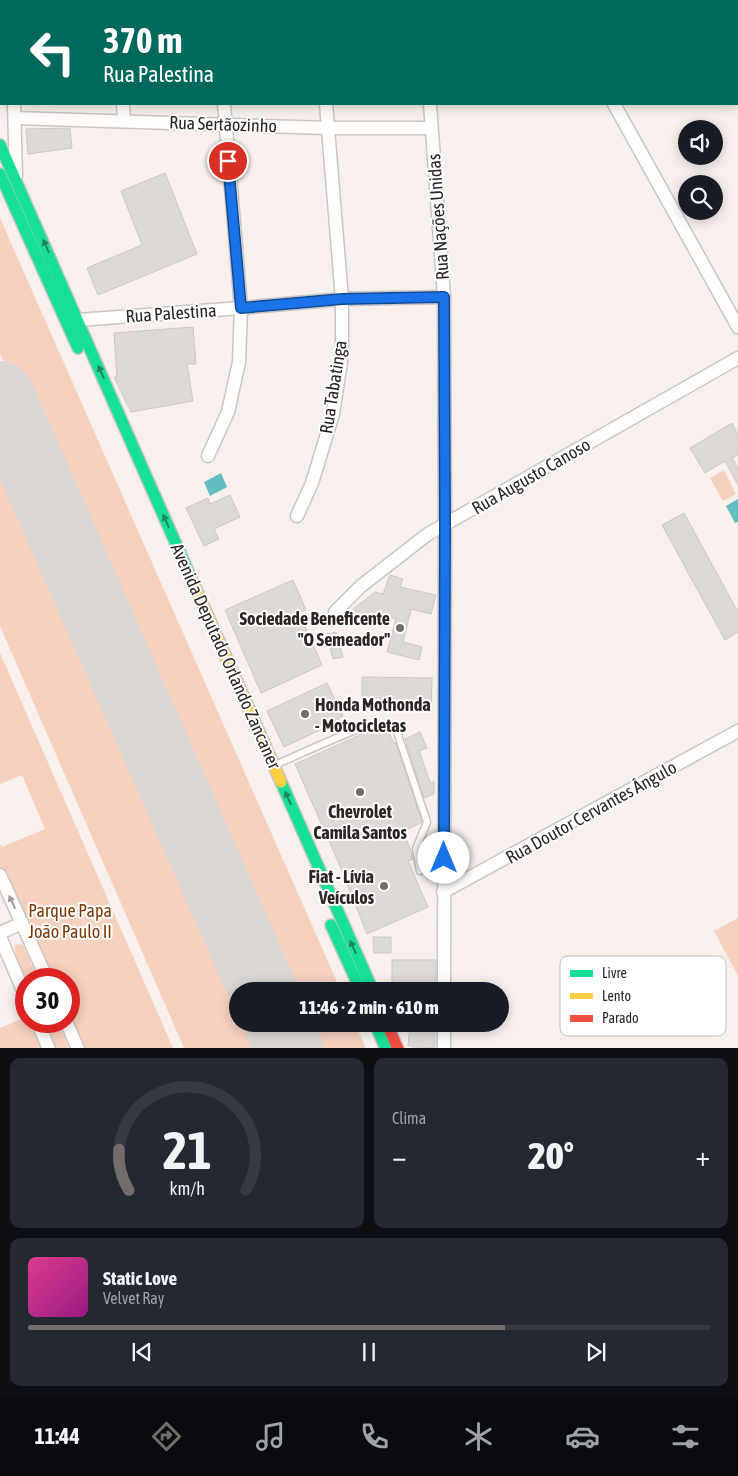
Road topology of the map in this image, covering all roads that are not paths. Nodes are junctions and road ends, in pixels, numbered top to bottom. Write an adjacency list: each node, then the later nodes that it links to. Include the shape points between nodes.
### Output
1 (14, 105): 7 (street)
2 (123, 105): 8 (street)
3 (224, 105): 9 (street)
4 (326, 105): 10 (street, Rua Tabatinga)
5 (430, 105): 11 (street, Rua Nações Unidas)
6 (615, 105): 21 (street)
7 (15, 118): 8 (street, Rua Sertãozinho); 12 (street)
8 (124, 121): 9 (street, Rua Sertãozinho)
9 (225, 125): 10 (street, Rua Sertãozinho); 19 (street)
10 (328, 128): 11 (street, Rua Sertãozinho); 18 (street, Rua Tabatinga)
11 (431, 128): 17 (street, Rua Nações Unidas)
12 (16, 146): 13 (street, via 8,151); 15 (street)
13 (1, 147): 15 (main road, Avenida Deputado Orlando Zancaner)
14 (0, 174): 16 (main road, Avenida Deputado Orlando Zancaner)
15 (16, 179): 16 (main road, Avenida Deputado Orlando Zancaner, one-way to 15)
16 (61, 295): 20 (main road, Avenida Deputado Orlando Zancaner)
17 (444, 297): 18 (street, Rua Palestina); 26 (street, Rua Nações Unidas)
18 (342, 299): 19 (street, Rua Palestina); 25 (street, Rua Tabatinga, via 342,355 333,414 312,483)
19 (241, 308): 20 (street, Rua Palestina); 24 (street, via 239,362 228,412)
20 (73, 321): 22 (main road, Avenida Deputado Orlando Zancaner)
21 (738, 327)
22 (85, 350): 29 (main road, Avenida Deputado Orlando Zancaner, one-way to 22); 30 (main road, Avenida Deputado Orlando Zancaner)
23 (738, 358): 26 (street, Rua Augusto Canoso)
24 (208, 456)
25 (297, 516)
26 (445, 525): 27 (street, Rua Augusto Canoso, via 428,534 361,586); 33 (street, Rua Nações Unidas)
27 (335, 612)
28 (738, 731): 33 (street, Rua Doutor Cervantes Ângulo)
29 (274, 765): 31 (lane, via 352,732 396,730 427,822 416,850); 40 (main road, Avenida Deputado Orlando Zancaner, one-way to 29)
30 (304, 863)
31 (420, 870)
32 (0, 875): 35 (street, one-way to 32)
33 (444, 892): 41 (street, Rua Nações Unidas)
34 (328, 918): 39 (main road)
35 (22, 923): 36 (street); 37 (street)
36 (0, 935): 38 (street)
37 (42, 968)
38 (15, 971)
39 (357, 982)
40 (369, 982)
41 (444, 982)
42 (379, 1032): 49 (main road)
43 (391, 1032): 50 (main road)
44 (444, 1032): 51 (street)
45 (42, 1033): 47 (street)
46 (71, 1033): 48 (street)
47 (49, 1048)
48 (78, 1048)
49 (386, 1048)
50 (398, 1048)
51 (444, 1048)

